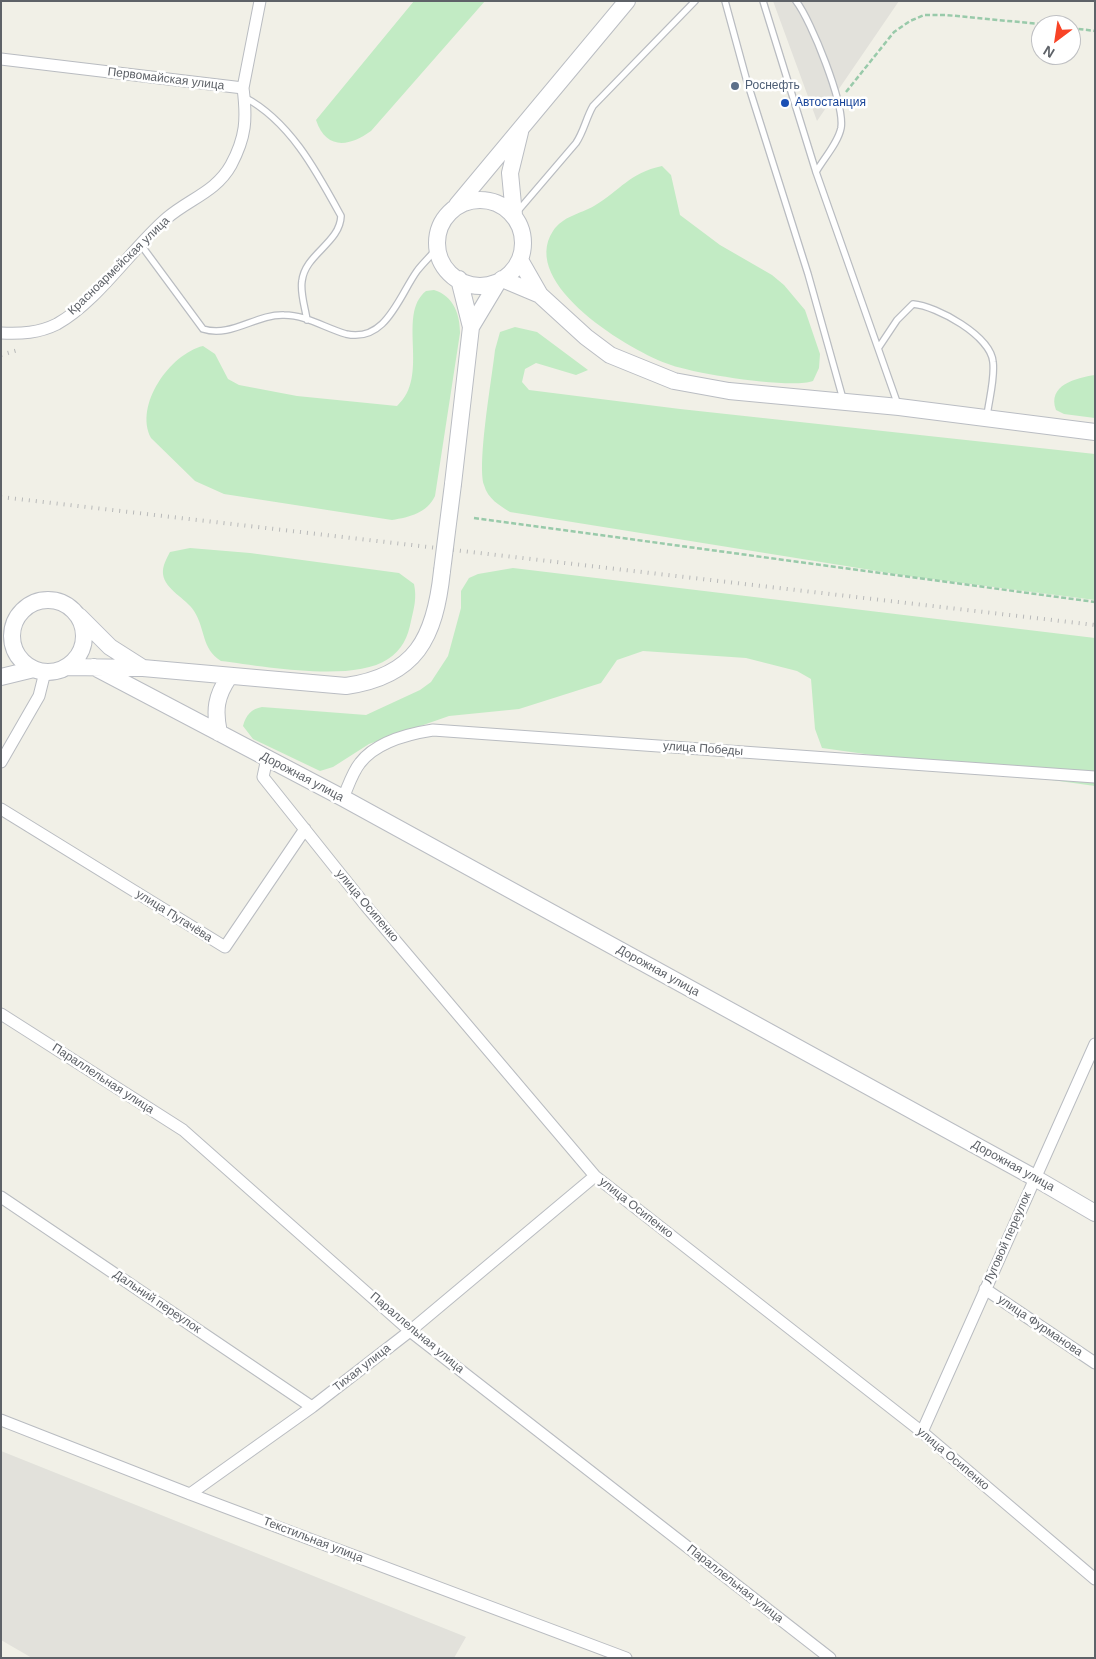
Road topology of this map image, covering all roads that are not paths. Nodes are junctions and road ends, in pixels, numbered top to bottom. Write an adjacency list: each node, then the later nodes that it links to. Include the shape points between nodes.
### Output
1 (260, 1): 8 (street)
2 (627, 1): 9 (main road)
3 (695, 1): 12 (lane, via 593,106 576,143)
4 (724, 1): 23 (lane)
5 (763, 1): 10 (lane)
6 (796, 1): 10 (lane, via 808,20 838,101 841,127 838,137)
7 (1, 59): 8 (street, Первомайская улица)
8 (244, 93): 13 (street, Красноармейская улица, via 247,118 240,146 230,167 211,190 168,217); 19 (lane, via 288,131 341,216 335,235 304,272 301,282)
9 (521, 127): 11 (main road); 12 (main road, via 510,173)
10 (816, 172): 22 (lane)
11 (456, 207): 12 (main road, via 470,200 486,200 501,205); 14 (main road, via 438,232)
12 (514, 215): 15 (main road, via 524,245)
13 (141, 245): 19 (lane, via 203,329 229,330 262,318 285,315); 21 (street, Красноармейская улица, via 81,306 58,323 21,334)
14 (438, 248): 16 (main road, via 442,264); 19 (lane, via 418,270 383,325 360,334 346,334)
15 (520, 260): 17 (main road); 18 (main road)
16 (459, 279): 17 (main road, via 482,286); 20 (main road)
17 (500, 281): 18 (main road); 20 (main road)
18 (540, 295): 23 (main road, via 610,355 666,378 729,391)
19 (308, 320)
20 (471, 326): 35 (main road, bridge, via 440,594 428,634 415,653 396,672 370,683 346,686)
21 (1, 332)
22 (879, 347): 24 (lane); 25 (lane, via 901,315 914,304 927,305 946,315 984,342 990,351 994,362)
23 (844, 403): 24 (main road)
24 (899, 408): 25 (main road)
25 (986, 418): 26 (main road)
26 (1095, 432)
27 (77, 614): 28 (main road, via 62,603 44,600 32,603); 30 (main road, via 83,625 82,647); 32 (main road, via 110,647)
28 (15, 620): 29 (main road); 33 (main road, via 13,645 18,656)
29 (1, 640)
30 (67, 667): 31 (main road); 33 (main road)
31 (94, 667): 32 (main road); 36 (main road, Дорожная улица)
32 (143, 668): 35 (main road)
33 (39, 671): 34 (main road); 38 (street, via 39,696)
34 (1, 677)
35 (229, 677): 36 (main road, via 220,691 215,709)
36 (219, 733): 37 (main road, Дорожная улица)
37 (268, 758): 40 (main road, Дорожная улица); 42 (street, улица Осипенко, via 263,777)
38 (1, 762)
39 (1095, 777): 40 (street, улица Победы, via 432,730 372,751 355,772)
40 (343, 798): 46 (main road, Дорожная улица)
41 (1, 809): 42 (street, улица Пугачёва, via 225,948)
42 (304, 830): 45 (street, улица Осипенко)
43 (1, 1014): 50 (street, Параллельная улица, via 183,1130)
44 (1095, 1044): 46 (street, Луговой переулок)
45 (595, 1176): 50 (street, Тихая улица); 54 (street, улица Осипенко)
46 (1035, 1178): 48 (main road, Дорожная улица); 49 (street, Луговой переулок)
47 (1, 1197): 52 (street, Дальний переулок)
48 (1095, 1213)
49 (986, 1290): 51 (street, улица Фурманова); 54 (street, Луговой переулок)
50 (410, 1331): 52 (street, Тихая улица); 58 (street, Параллельная улица)
51 (1095, 1363)
52 (312, 1407): 55 (street, Тихая улица)
53 (1, 1420): 55 (street, Текстильная улица)
54 (922, 1432): 56 (street, улица Осипенко)
55 (190, 1494): 57 (street, Текстильная улица)
56 (1095, 1579)
57 (626, 1658)
58 (830, 1658)

